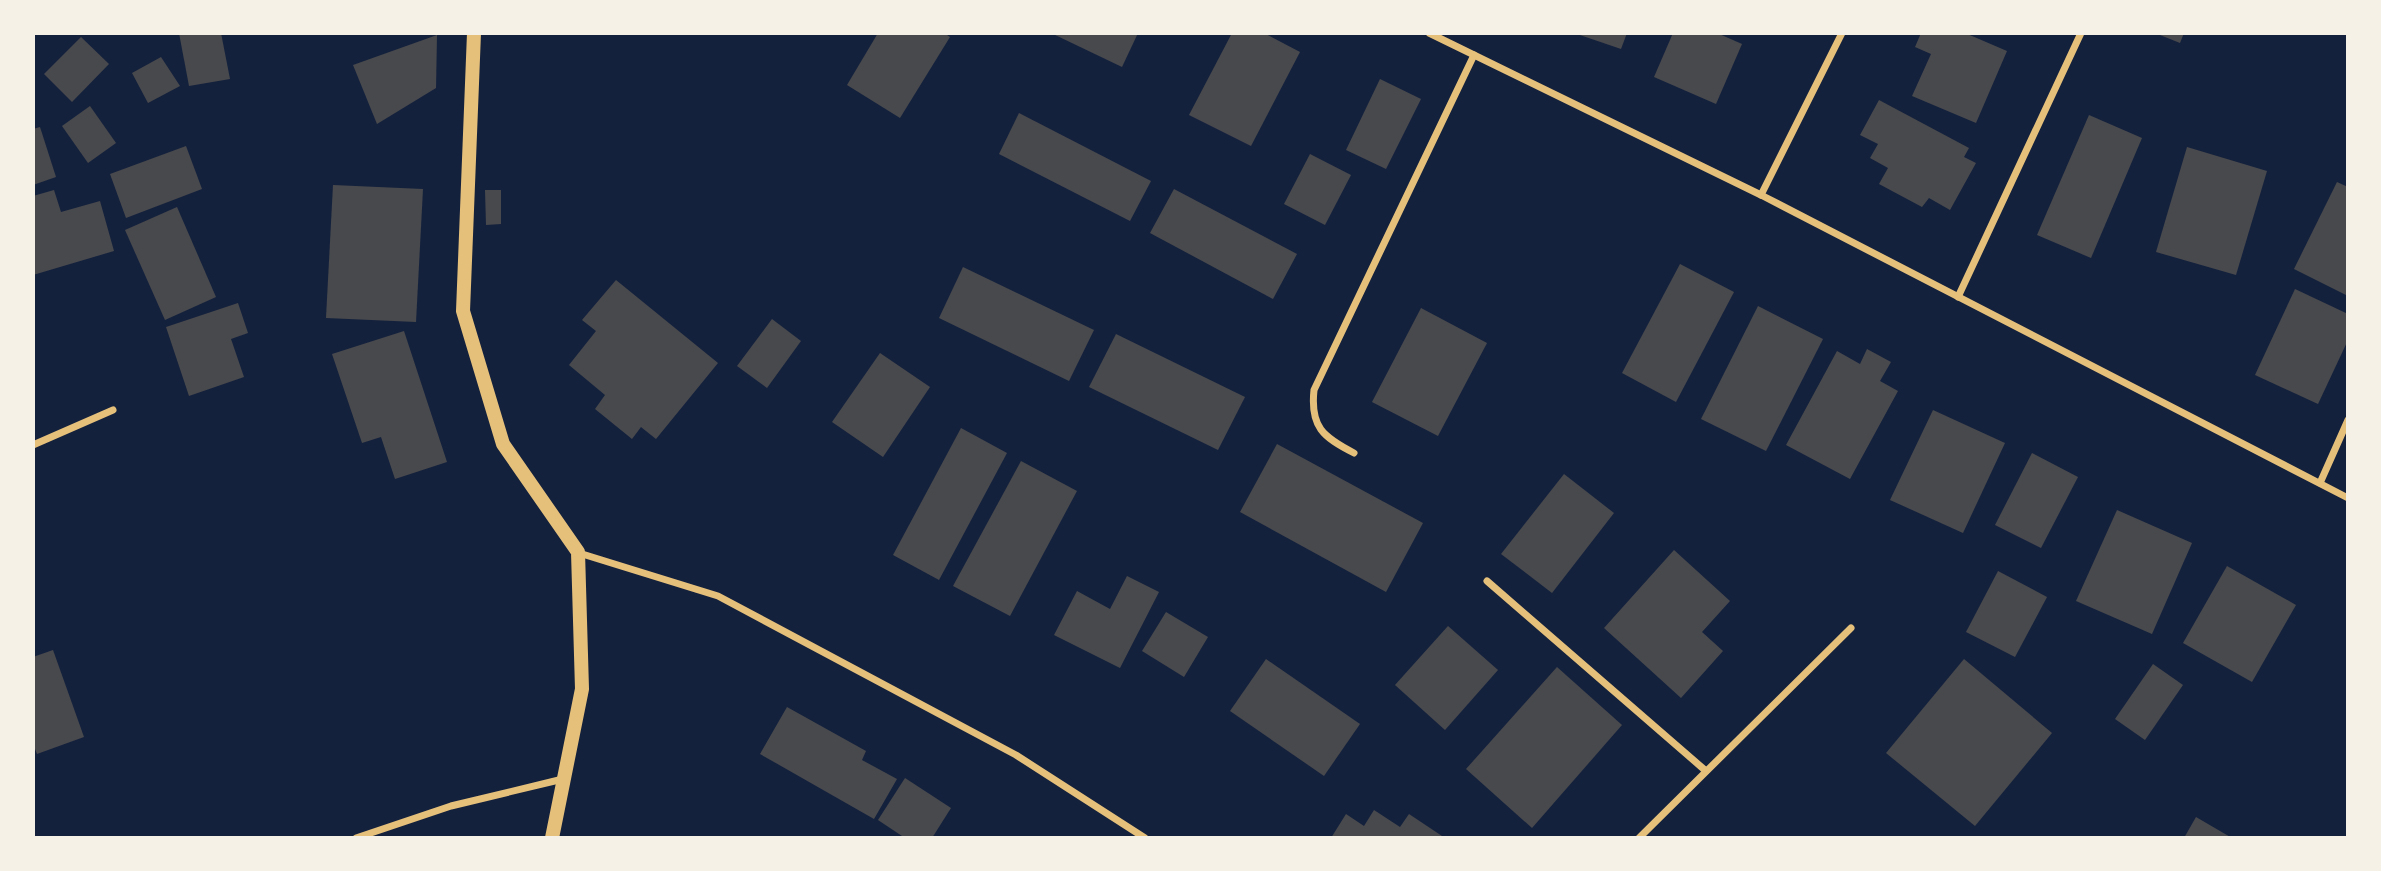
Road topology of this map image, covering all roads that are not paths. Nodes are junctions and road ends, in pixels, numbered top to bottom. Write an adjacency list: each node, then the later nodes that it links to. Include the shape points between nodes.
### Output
1 (474, 33): 15 (main road, via 463,311 503,444)
2 (1429, 33): 5 (street)
3 (1842, 33): 7 (street)
4 (2081, 33): 8 (street)
5 (1448, 37): 6 (street)
6 (1474, 55): 7 (street); 12 (street, via 1314,390 1311,411 1318,426 1330,441)
7 (1762, 195): 8 (street)
8 (1958, 297): 13 (street)
9 (113, 410): 11 (street)
10 (2348, 420): 13 (street)
11 (33, 445)
12 (1354, 453)
13 (2320, 483): 14 (street)
14 (2348, 498)
15 (578, 552): 19 (main road, via 582,689); 22 (street, via 718,596 1016,755)
16 (1487, 581): 18 (street)
17 (1851, 628): 18 (street)
18 (1706, 771): 23 (street)
19 (564, 779): 20 (street, via 451,806); 21 (main road)
20 (356, 838)
21 (552, 838)
22 (1144, 838)
23 (1639, 838)

